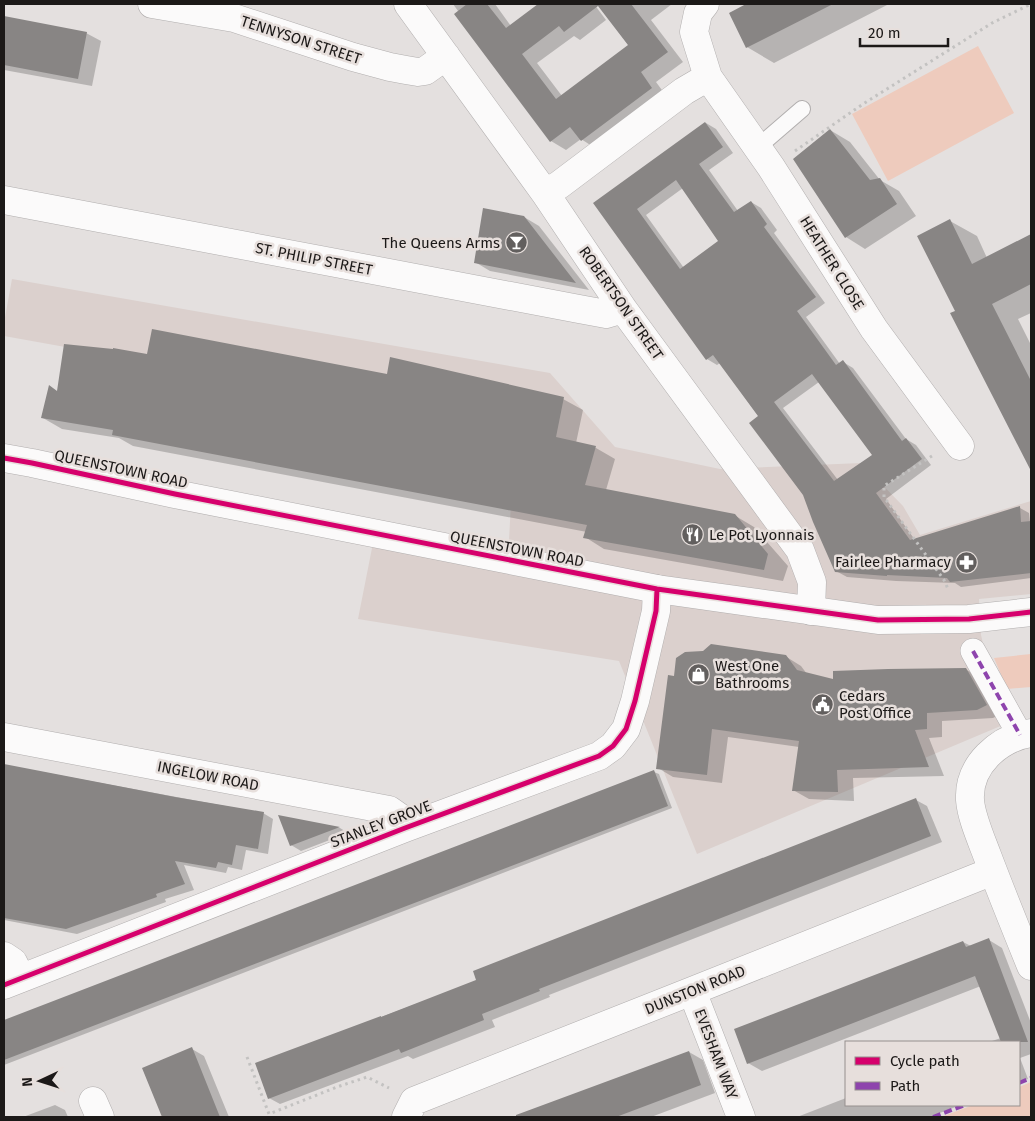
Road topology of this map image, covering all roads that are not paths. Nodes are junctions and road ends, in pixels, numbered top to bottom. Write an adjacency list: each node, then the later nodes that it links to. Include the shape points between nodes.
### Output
1 (152, 4): 4 (street, TENNYSON STREET, via 234,18 406,70 425,71)
2 (408, 4): 4 (street, ROBERTSON STREET)
3 (705, 4): 5 (street, HEATHER CLOSE, via 698,13 694,32)
4 (446, 56): 8 (street, ROBERTSON STREET)
5 (708, 77): 7 (street, HEATHER CLOSE); 8 (street, via 684,91)
6 (802, 109): 7 (lane)
7 (764, 157): 11 (street, HEATHER CLOSE, via 874,329)
8 (545, 193): 10 (street, ROBERTSON STREET)
9 (4, 200): 10 (street, ST. PHILIP STREET, via 579,310 606,314)
10 (623, 309): 14 (street, ROBERTSON STREET, via 800,550 812,582)
11 (958, 444)
12 (4, 458): 13 (street, QUEENSTOWN ROAD)
13 (657, 589): 14 (street, QUEENSTOWN ROAD); 19 (street, STANLEY GROVE, via 656,611 635,701 626,729 613,746 598,756)
14 (811, 611): 15 (street, QUEENSTOWN ROAD, via 878,620 969,619)
15 (1031, 612)
16 (972, 651): 17 (street)
17 (1026, 734): 20 (street, via 988,754 977,767 971,784 970,800 977,828)
18 (4, 737): 19 (street, INGELOW ROAD, via 389,810 399,817)
19 (405, 828): 23 (street, STANLEY GROVE)
20 (993, 871): 22 (street); 24 (street, DUNSTON ROAD)
21 (4, 956): 23 (street, via 13,962)
22 (1031, 966)
23 (12, 981)
24 (692, 991): 25 (street, DUNSTON ROAD); 26 (street, EVESHAM WAY)
25 (410, 1109)
26 (741, 1117)

